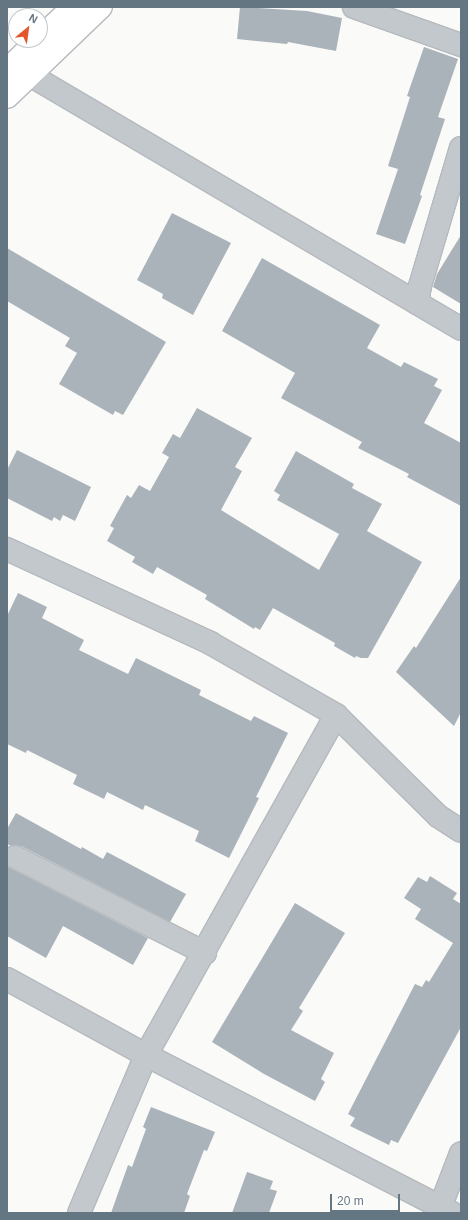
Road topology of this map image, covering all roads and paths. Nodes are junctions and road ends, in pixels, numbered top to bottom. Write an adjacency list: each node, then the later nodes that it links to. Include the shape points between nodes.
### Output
1 (73, 7): 4 (main road)
2 (101, 7): 8 (main road)
3 (354, 7): 5 (street)
4 (48, 31)
5 (461, 45)
6 (30, 48): 7 (main road)
7 (7, 70)
8 (30, 75): 9 (main road); 11 (street)
9 (7, 97)
10 (461, 148): 11 (street)
11 (417, 303): 12 (street)
12 (461, 329)
13 (7, 549): 14 (street, via 210,643)
14 (336, 715): 15 (street, via 438,816); 17 (street)
15 (461, 831)
16 (15, 857): 17 (street)
17 (205, 953): 19 (street)
18 (7, 979): 19 (street)
19 (146, 1055): 21 (street); 22 (street)
20 (461, 1153): 21 (street)
21 (443, 1211)
22 (79, 1213)

